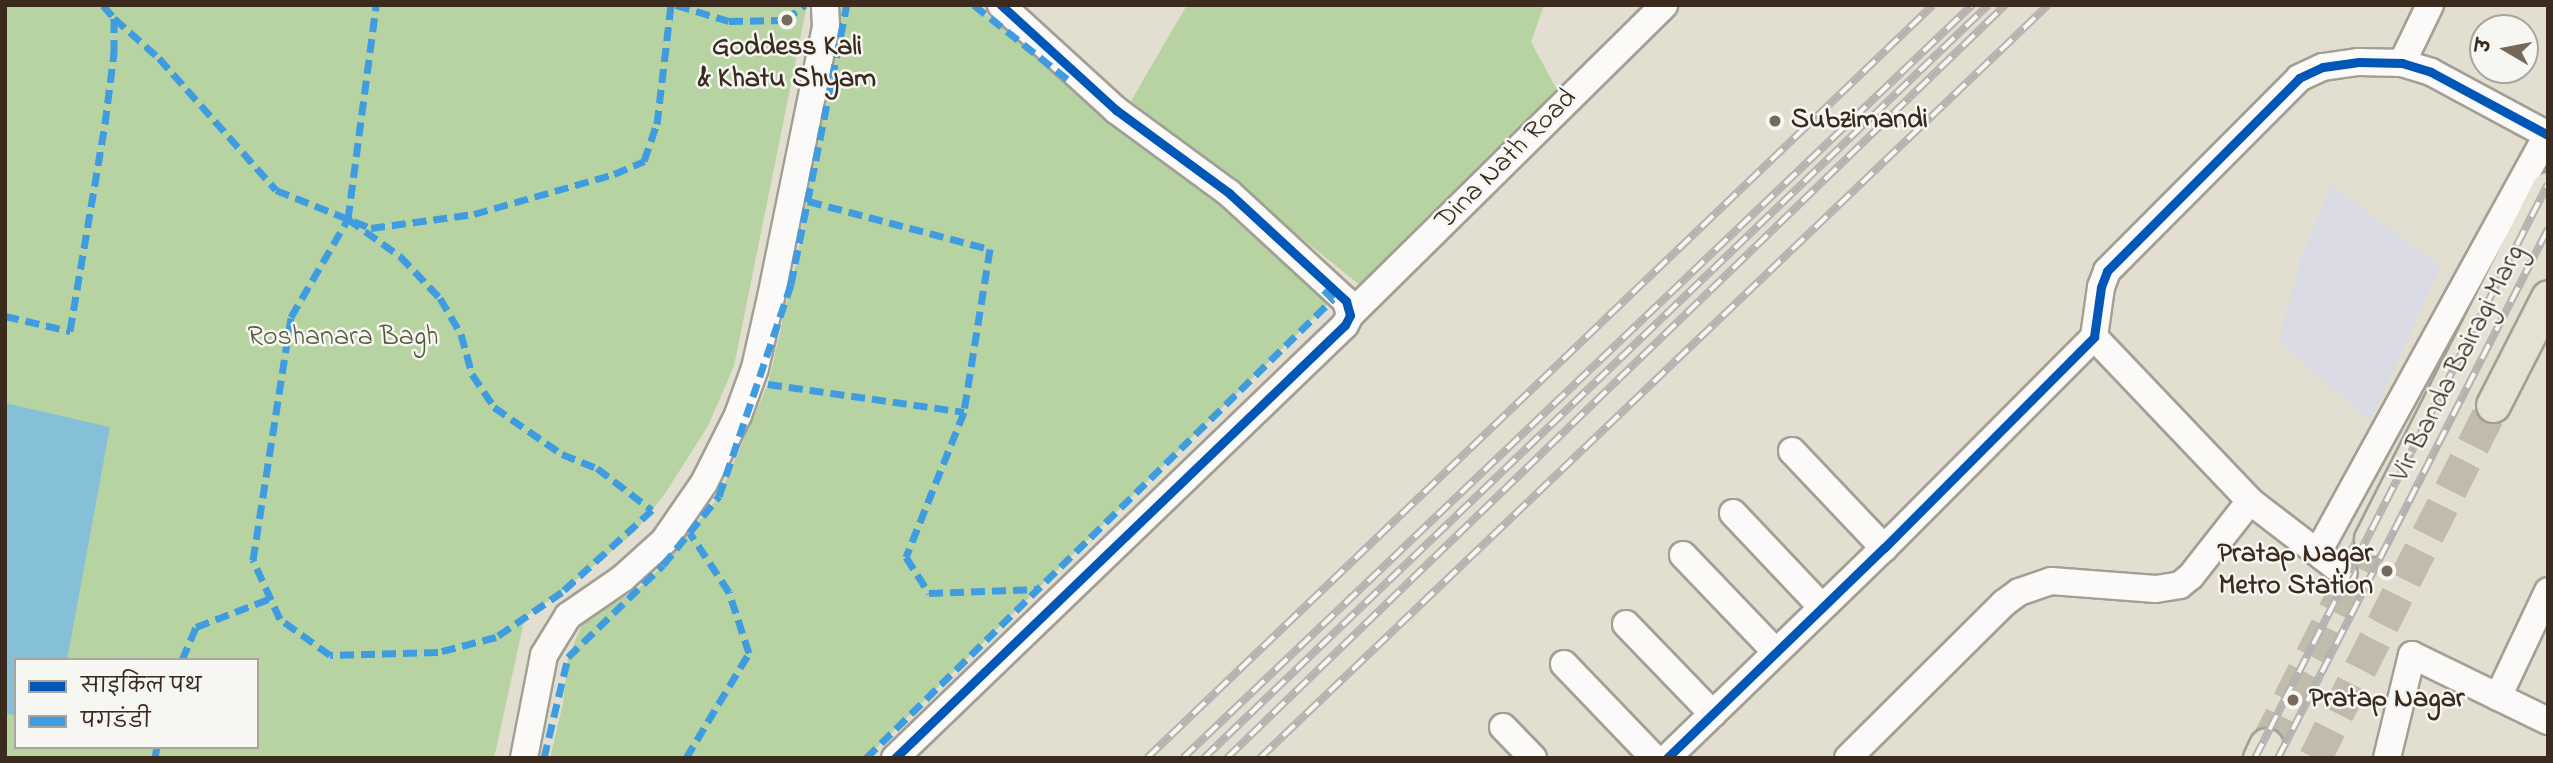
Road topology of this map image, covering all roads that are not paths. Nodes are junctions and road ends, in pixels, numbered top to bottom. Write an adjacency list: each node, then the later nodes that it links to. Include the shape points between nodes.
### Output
1 (825, 5): 29 (street, via 826,26 771,297 755,368 738,415 704,483 664,541 623,578 568,616 544,655)
2 (1001, 5): 9 (street, via 1116,110 1229,192 1346,302)
3 (1664, 5): 9 (street, Dina Nath Road)
4 (2430, 5): 5 (street)
5 (2402, 64): 6 (street, via 2431,72); 10 (street, via 2359,62 2323,67 2299,78 2108,271 2101,287)
6 (2547, 134): 17 (street)
7 (2548, 189): 15 (main road, Vir Banda Bairagi Marg)
8 (2548, 297): 11 (main road, Vir Banda Bairagi Marg)
9 (1350, 315): 30 (street, Dina Nath Road, via 1345,325)
10 (2094, 337): 13 (street); 16 (street)
11 (2493, 405)
12 (1792, 451): 16 (street)
13 (2250, 501): 17 (street); 34 (street, via 2180,585 2156,589 2051,581 2019,592)
14 (1733, 513): 21 (street)
15 (2371, 538)
16 (1884, 548): 21 (street)
17 (2318, 552): 19 (street)
18 (1683, 555): 23 (street)
19 (2344, 573)
20 (2548, 591): 25 (street)
21 (1822, 607): 23 (street)
22 (1626, 624): 26 (street)
23 (1776, 652): 26 (street)
24 (1564, 664): 32 (street)
25 (2498, 697): 27 (street); 35 (street, via 2412,655)
26 (1713, 714): 33 (street)
27 (2548, 721)
28 (1503, 727): 31 (street)
29 (524, 758)
30 (895, 758)
31 (1533, 758)
32 (1654, 758)
33 (1667, 758)
34 (1848, 758)
35 (2387, 758)

